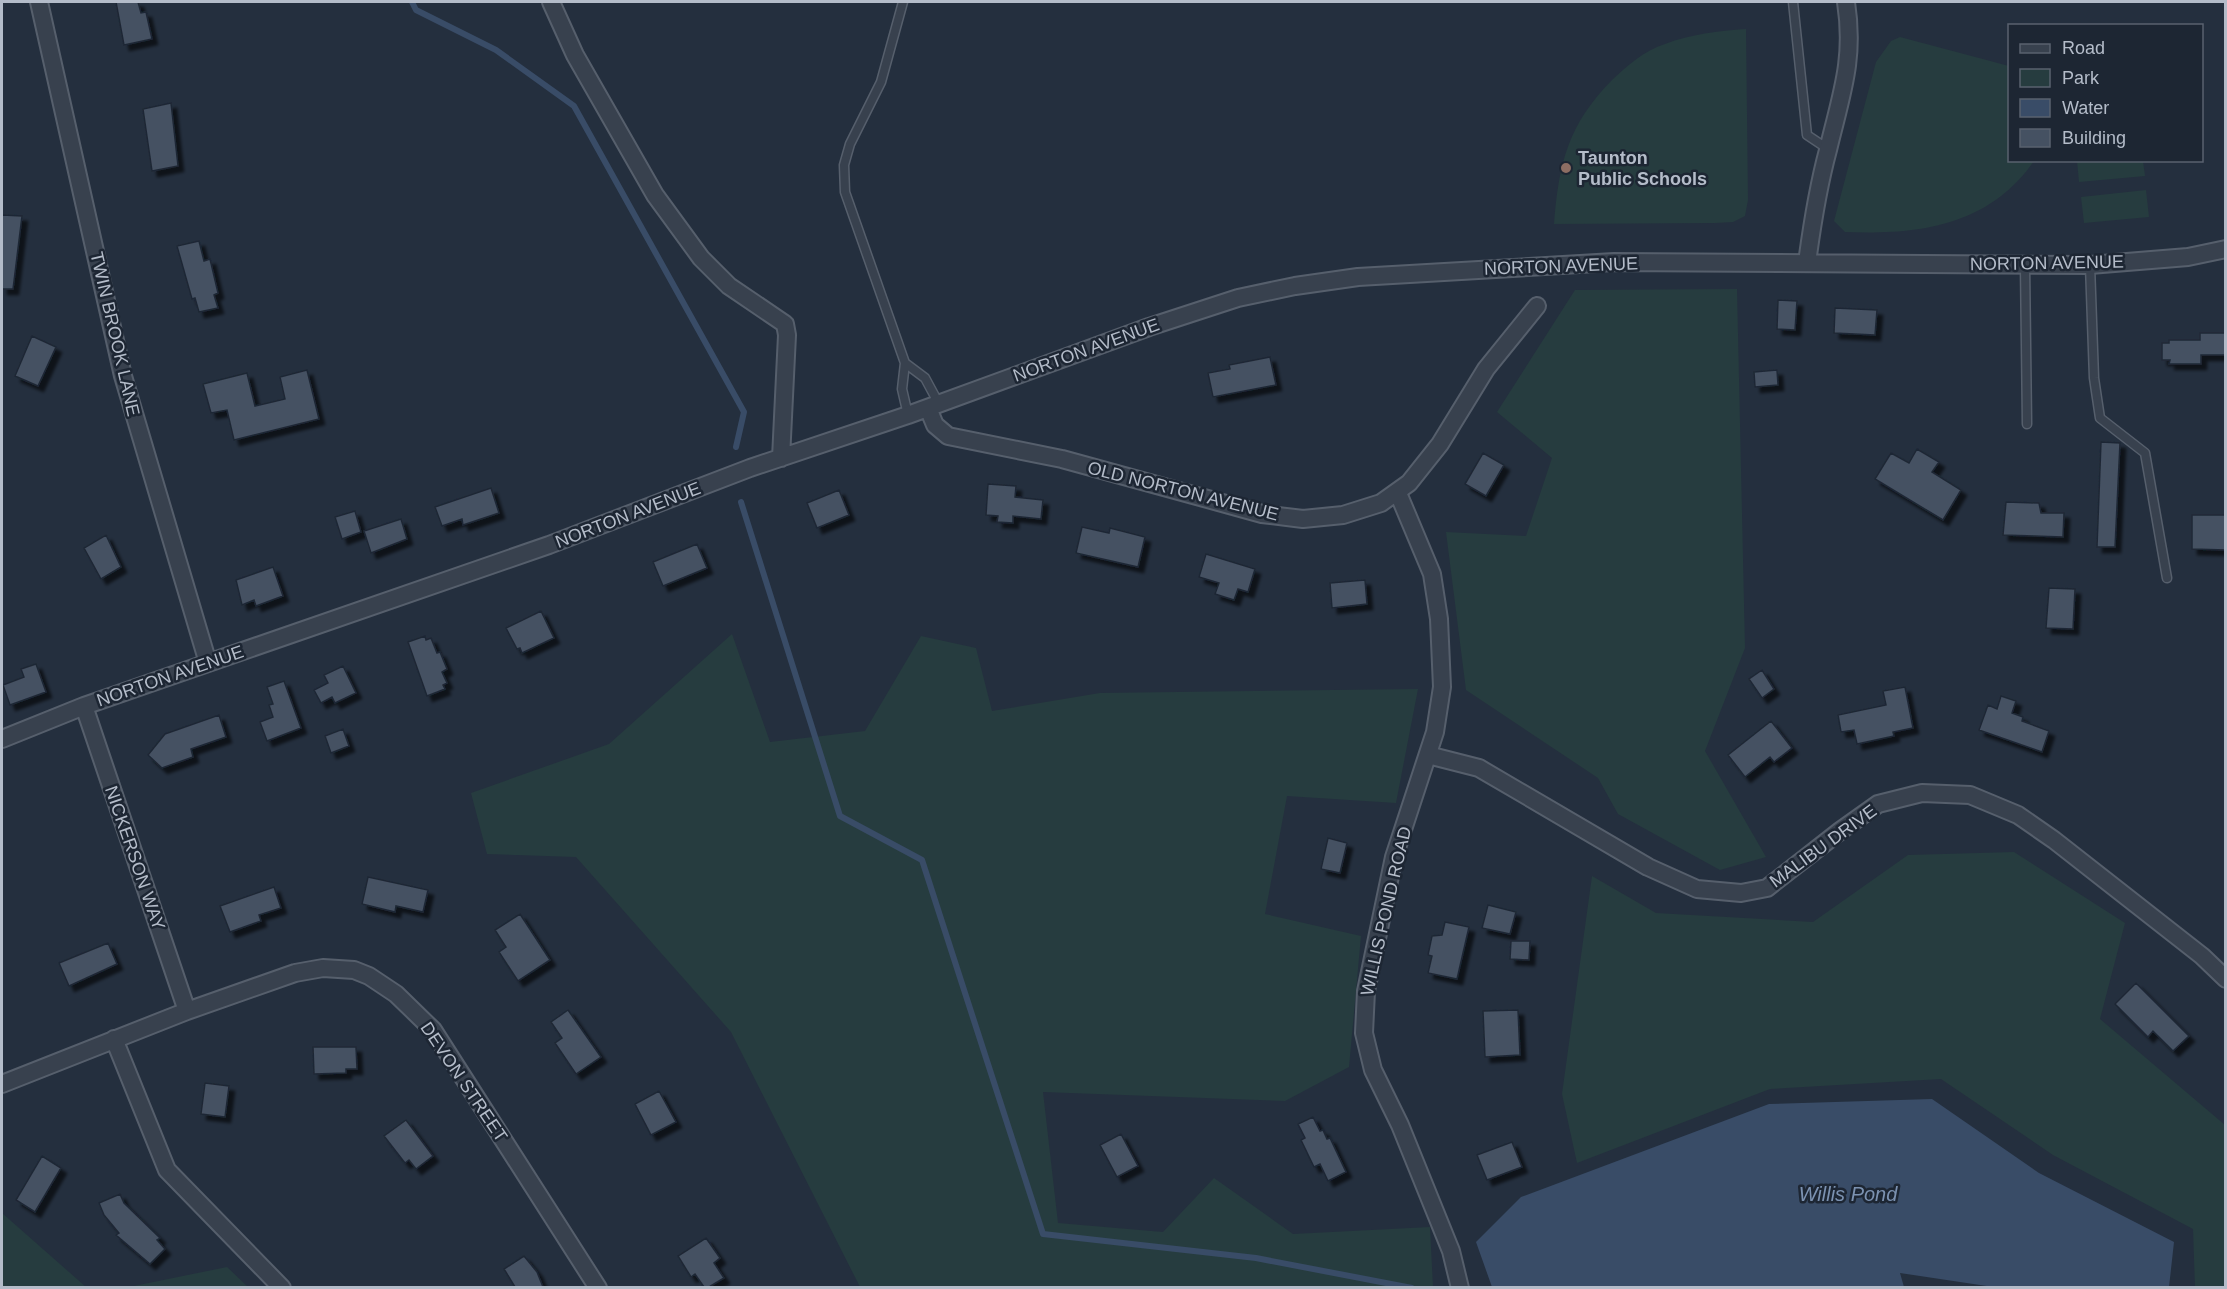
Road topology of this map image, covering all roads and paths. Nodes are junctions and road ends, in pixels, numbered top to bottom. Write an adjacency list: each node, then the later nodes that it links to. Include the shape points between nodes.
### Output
1 (39, 2): 19 (street, TWIN BROOK LANE, via 123,376)
2 (551, 2): 16 (street, via 575,55 654,195 700,258 729,286 785,324)
3 (903, 2): 12 (lane, via 881,82 850,144 844,165 845,192)
4 (1793, 2): 6 (lane, via 1807,135)
5 (1846, 2): 6 (street, via 1849,65)
6 (1828, 150): 8 (street)
7 (2226, 249): 10 (street, NORTON AVENUE, via 2188,257)
8 (1808, 263): 9 (street, NORTON AVENUE); 13 (street, NORTON AVENUE, via 1614,262 1323,281 1208,307)
9 (2025, 265): 10 (street, NORTON AVENUE); 15 (lane)
10 (2090, 265): 18 (lane, via 2094,378 2100,418 2145,453)
11 (1538, 306): 17 (street, OLD NORTON AVENUE, via 1486,369 1433,453)
12 (905, 363): 13 (lane, via 925,378); 14 (lane, via 902,389)
13 (933, 406): 14 (street, NORTON AVENUE); 17 (street, OLD NORTON AVENUE, via 935,425 948,436 1062,459 1262,514 1302,519 1343,516)
14 (908, 415): 16 (street, NORTON AVENUE)
15 (2027, 424)
16 (781, 458): 19 (street, NORTON AVENUE, via 549,545)
17 (1398, 493): 22 (street, WILLIS POND ROAD, via 1432,574 1439,619 1442,687 1436,732)
18 (2167, 578)
19 (208, 663): 20 (street, NORTON AVENUE)
20 (84, 706): 21 (street, NORTON AVENUE); 24 (street, NICKERSON WAY)
21 (2, 739)
22 (1428, 755): 23 (street, MALIBU DRIVE, via 1479,768 1648,867 1697,889 1741,893 1767,888 1878,804 1922,793 1970,795 2018,815 2054,840); 29 (street, WILLIS POND ROAD, via 1395,857 1363,1015 1373,1070 1400,1125 1451,1251)
23 (2226, 979)
24 (187, 1011): 25 (street, DEVON STREET); 28 (street, DEVON STREET, via 308,970 354,970 383,984 433,1030)
25 (114, 1039): 26 (street, DEVON STREET); 27 (street, via 167,1170)
26 (2, 1084)
27 (282, 1287)
28 (598, 1287)
29 (1460, 1287)

